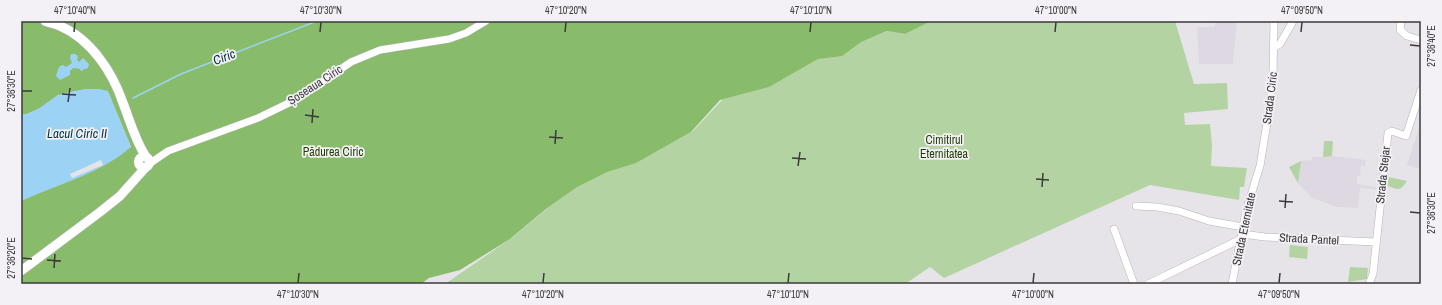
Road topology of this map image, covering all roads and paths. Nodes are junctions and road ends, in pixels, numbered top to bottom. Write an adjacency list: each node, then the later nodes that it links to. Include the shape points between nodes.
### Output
1 (45, 21): 9 (main road, via 61,26 77,36 96,54 112,77 123,101)
2 (486, 21): 9 (street, Șoseaua Ciric, via 466,33 449,39 380,50 351,62 297,99 258,118)
3 (1274, 21): 7 (street, Strada Ciric)
4 (1293, 21): 7 (street, via 1280,44)
5 (1401, 21): 6 (street, via 1400,30 1403,34)
6 (1421, 40)
7 (1274, 47): 10 (street, Strada Ciric, via 1270,104)
8 (1421, 90): 14 (street, Strada Stejar, via 1406,136 1392,131 1388,133)
9 (144, 162): 15 (main road, via 120,196)
10 (1257, 174): 13 (street, Strada Eternitate)
11 (1136, 206): 13 (street, Strada Pantel, via 1168,209)
12 (1114, 229): 16 (street)
13 (1242, 233): 14 (street, Strada Pantel, via 1265,237); 17 (street); 18 (street, Strada Eternitate)
14 (1376, 242): 19 (street, Strada Stejar, via 1373,274)
15 (21, 271)
16 (1134, 284)
17 (1148, 284)
18 (1232, 284)
19 (1369, 284)

